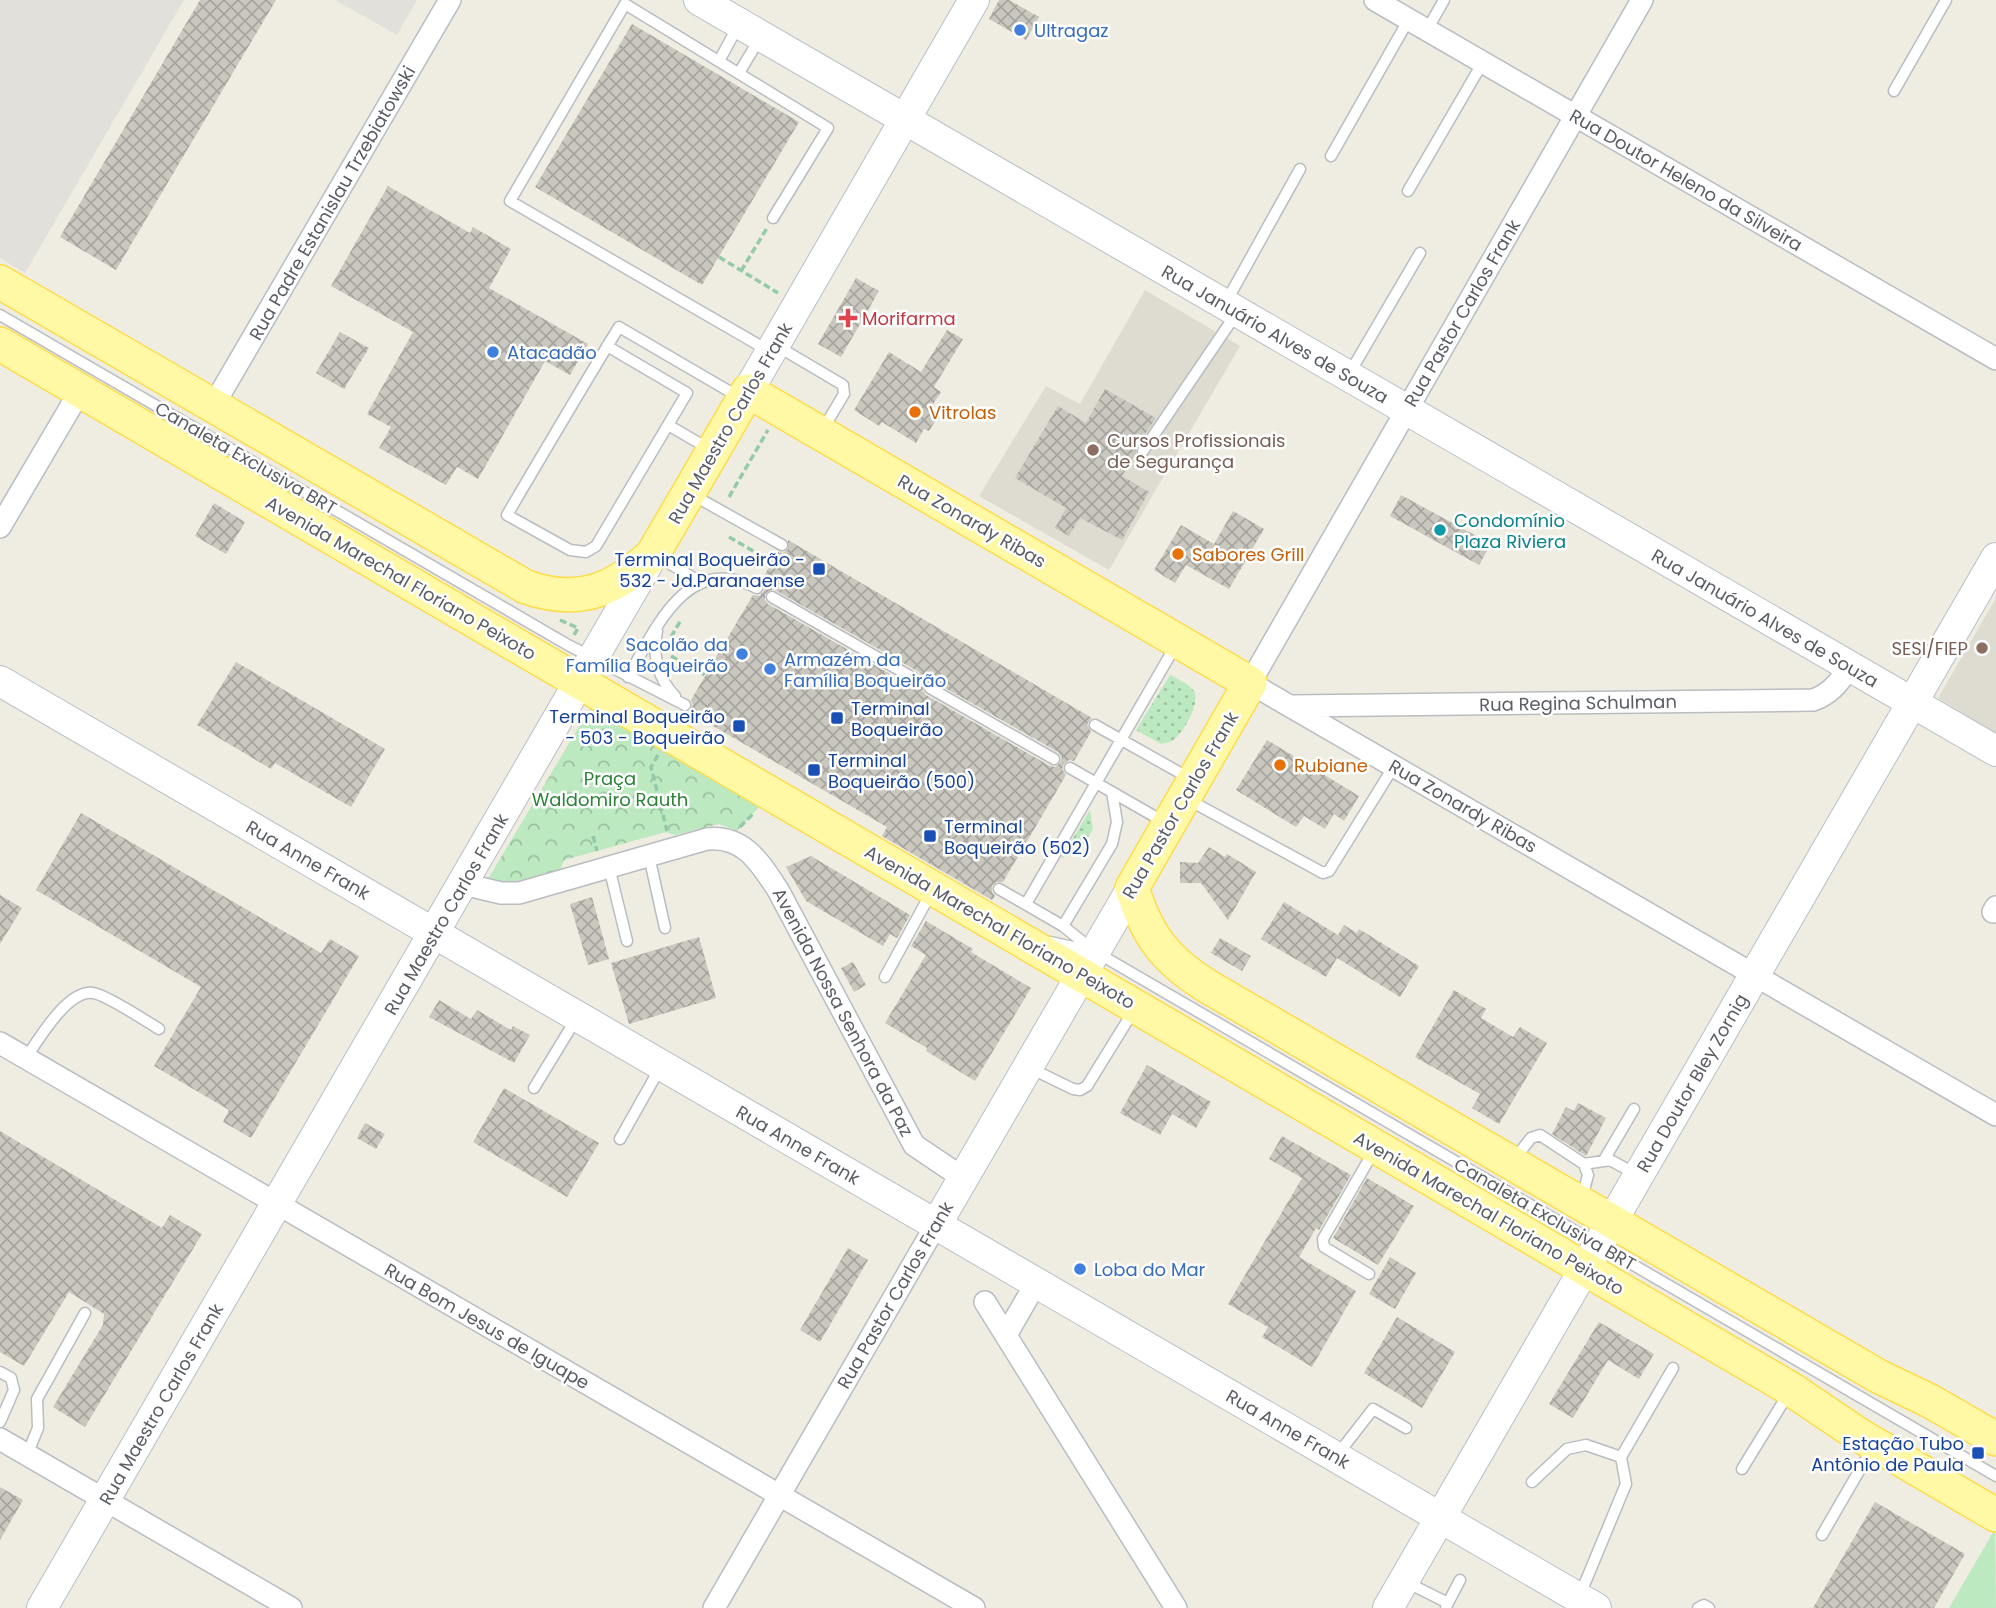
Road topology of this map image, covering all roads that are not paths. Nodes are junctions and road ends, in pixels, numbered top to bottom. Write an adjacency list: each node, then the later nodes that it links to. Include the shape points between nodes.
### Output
1 (450, 0): 30 (street, Rua Padre Estanislau Trzebiatowski)
2 (974, 0): 14 (street, Rua Maestro Carlos Frank)
3 (1375, 0): 8 (street, Rua Doutor Heleno da Silveira)
4 (1444, 0): 8 (lane)
5 (1642, 0): 13 (street, Rua Pastor Carlos Frank)
6 (1946, 0): 12 (lane)
7 (730, 15): 9 (lane); 11 (lane); 14 (street, Rua Januário Alves de Souza)
8 (1418, 25): 10 (street, Rua Doutor Heleno da Silveira); 15 (lane)
9 (719, 61): 11 (lane); 25 (lane, via 625,4 510,201)
10 (1483, 62): 13 (street, Rua Doutor Heleno da Silveira); 17 (lane)
11 (739, 73): 18 (lane, via 828,128)
12 (1894, 90)
13 (1576, 116): 26 (street, Rua Doutor Heleno da Silveira); 31 (street, Rua Pastor Carlos Frank)
14 (905, 120): 21 (street, Rua Januário Alves de Souza); 25 (street, Rua Maestro Carlos Frank)
15 (1331, 156)
16 (1300, 169): 21 (lane)
17 (1408, 191)
18 (773, 218)
19 (1420, 253): 27 (lane)
20 (0, 282): 30 (main road)
21 (1231, 308): 27 (street, Rua Januário Alves de Souza); 34 (lane)
22 (0, 315): 44 (lane, Canaleta Exclusiva BRT)
23 (0, 344): 28 (main road, Avenida Marechal Floriano Peixoto)
24 (607, 346): 29 (lane, via 619,327); 32 (lane, via 687,393); 32 (lane, via 508,515 569,551 586,552 596,546)
25 (773, 348): 29 (street, Rua Maestro Carlos Frank); 33 (lane, via 843,385 844,394)
26 (1996, 359)
27 (1348, 376): 31 (street, Rua Januário Alves de Souza)
28 (80, 390): 37 (street); 46 (main road, Avenida Marechal Floriano Peixoto)
29 (745, 395): 33 (main road, Rua Zonardy Ribas); 35 (main road, Rua Maestro Carlos Frank)
30 (213, 406): 39 (main road, via 526,587 574,596 604,589 631,575)
31 (1407, 410): 48 (street, Rua Januário Alves de Souza); 53 (street, Rua Pastor Carlos Frank)
32 (668, 425): 35 (lane)
33 (820, 433): 47 (main road, Rua Zonardy Ribas)
34 (1143, 451)
35 (713, 452): 36 (main road, Rua Maestro Carlos Frank)
36 (689, 493): 38 (lane); 39 (main road, Rua Maestro Carlos Frank)
37 (0, 527)
38 (782, 545)
39 (653, 554): 41 (lane); 49 (street, Rua Maestro Carlos Frank)
40 (1996, 558): 55 (street, Rua Doutor Bley Zornig)
41 (702, 583): 42 (lane, via 728,580); 45 (lane, via 673,602)
42 (757, 588)
43 (772, 597): 51 (lane)
44 (492, 602): 46 (lane, Canaleta Exclusiva BRT); 49 (lane, Canaleta Exclusiva BRT)
45 (660, 622): 50 (lane); 50 (lane, Canaleta Exclusiva BRT, via 655,646 658,669 666,687 685,705)
46 (514, 634): 49 (main road, Avenida Marechal Floriano Peixoto)
47 (1179, 641): 53 (main road, Rua Zonardy Ribas); 58 (lane)
48 (1850, 667): 55 (street, Rua Januário Alves de Souza); 56 (street, Rua Regina Schulman, via 1833,690 1813,700)
49 (586, 671): 50 (lane, Canaleta Exclusiva BRT); 68 (street, Rua Maestro Carlos Frank); 70 (main road, Avenida Marechal Floriano Peixoto)
50 (628, 677)
51 (915, 679)
52 (0, 681): 75 (street, Rua Anne Frank)
53 (1250, 682): 56 (street, Rua Zonardy Ribas); 65 (main road, Rua Pastor Carlos Frank)
54 (930, 688): 60 (lane)
55 (1912, 703): 59 (street, Rua Januário Alves de Souza); 78 (street, Rua Doutor Bley Zornig)
56 (1291, 706): 61 (street, Rua Zonardy Ribas)
57 (1096, 725): 58 (lane)
58 (1122, 740): 63 (lane); 65 (lane)
59 (1996, 751)
60 (1054, 759)
61 (1394, 766): 65 (lane, via 1329,871 1322,873); 78 (street, Rua Zonardy Ribas)
62 (1070, 768): 63 (lane)
63 (1096, 783): 64 (lane); 72 (lane)
64 (1112, 792): 65 (lane); 73 (lane, via 1117,822 1112,844)
65 (1182, 801): 69 (main road, Rua Pastor Carlos Frank)
66 (649, 856): 67 (street); 74 (lane); 102 (street, Avenida Nossa Senhora da Paz, via 707,839 729,839 753,856 778,890 914,1146)
67 (610, 867): 68 (street, via 519,892 501,893); 76 (lane)
68 (464, 884): 75 (street, Rua Maestro Carlos Frank)
69 (1132, 888): 77 (street, Rua Pastor Carlos Frank); 95 (main road, Avenida Marechal Floriano Peixoto, via 1158,945 1188,975)
70 (934, 889): 77 (main road, Avenida Marechal Floriano Peixoto, via 1013,934); 79 (lane)
71 (999, 889): 72 (lane)
72 (1026, 904): 73 (lane, Canaleta Exclusiva BRT)
73 (1063, 926): 77 (lane, Canaleta Exclusiva BRT)
74 (665, 928)
75 (435, 934): 81 (street, Rua Anne Frank); 103 (street, Rua Maestro Carlos Frank)
76 (628, 941)
77 (1088, 963): 80 (main road, Avenida Marechal Floriano Peixoto); 84 (lane, Canaleta Exclusiva BRT); 87 (street, Rua Pastor Carlos Frank)
78 (1755, 975): 94 (street, Rua Zonardy Ribas); 101 (street, Rua Doutor Bley Zornig)
79 (885, 977)
80 (1136, 1007): 87 (lane, via 1087,1086 1080,1090); 92 (main road, Avenida Marechal Floriano Peixoto)
81 (577, 1017): 86 (street, Rua Anne Frank); 90 (lane)
82 (159, 1029): 85 (lane, via 95,992 81,994 69,1002)
83 (0, 1043): 85 (street, Rua Bom Jesus de Iguape)
84 (1266, 1051): 88 (lane); 93 (lane, Canaleta Exclusiva BRT)
85 (26, 1058): 103 (street, Rua Bom Jesus de Iguape)
86 (662, 1065): 96 (lane); 105 (street, Rua Anne Frank)
87 (1027, 1067): 102 (street, Rua Pastor Carlos Frank)
88 (1282, 1073)
89 (1290, 1083): 92 (lane)
90 (534, 1087)
91 (1634, 1109): 98 (lane)
92 (1318, 1113): 97 (main road, Avenida Marechal Floriano Peixoto)
93 (1372, 1113): 95 (lane); 106 (lane, Canaleta Exclusiva BRT)
94 (1996, 1115)
95 (1421, 1122): 99 (main road, Avenida Marechal Floriano Peixoto)
96 (620, 1139)
97 (1376, 1146): 106 (main road, Avenida Marechal Floriano Peixoto); 107 (lane, via 1323,1239 1324,1247)
98 (1604, 1160): 100 (lane); 101 (lane)
99 (1511, 1164): 100 (lane, via 1536,1135); 104 (main road, Avenida Marechal Floriano Peixoto)
100 (1584, 1164): 104 (lane, via 1588,1175)
101 (1639, 1175): 106 (street, Rua Doutor Bley Zornig)
102 (963, 1178): 105 (street, Rua Pastor Carlos Frank)
103 (277, 1204): 126 (street, Rua Bom Jesus de Iguape); 127 (street, Rua Maestro Carlos Frank)
104 (1581, 1204): 106 (main road, Avenida Marechal Floriano Peixoto)
105 (936, 1225): 108 (street, Rua Anne Frank); 126 (street, Rua Pastor Carlos Frank)
106 (1598, 1245): 114 (main road, Avenida Marechal Floriano Peixoto); 117 (main road, Avenida Marechal Floriano Peixoto, via 1944,1408); 124 (lane, Canaleta Exclusiva BRT); 129 (street, Rua Doutor Bley Zornig)
107 (1369, 1274)
108 (1036, 1283): 111 (street); 121 (street, Rua Anne Frank)
109 (985, 1302): 111 (street)
110 (86, 1313): 120 (lane, via 37,1399 38,1428)
111 (1006, 1335): 139 (street)
112 (1673, 1368): 122 (lane)
113 (0, 1372): 115 (lane, via 11,1378 14,1391)
114 (1791, 1389): 119 (main road, Avenida Marechal Floriano Peixoto); 123 (lane)
115 (0, 1422)
116 (1406, 1427): 121 (lane, via 1373,1409)
117 (1996, 1438)
118 (0, 1439): 120 (street)
119 (1874, 1444): 128 (main road, Avenida Marechal Floriano Peixoto); 130 (lane)
120 (27, 1455): 127 (street)
121 (1336, 1457): 129 (street, Rua Anne Frank)
122 (1621, 1457): 125 (lane, via 1586,1445 1567,1449); 133 (lane, via 1626,1484)
123 (1742, 1469)
124 (1996, 1476)
125 (1532, 1482)
126 (779, 1495): 137 (street, Rua Pastor Carlos Frank); 138 (street, Rua Bom Jesus de Iguape)
127 (105, 1500): 135 (street, Rua Maestro Carlos Frank); 136 (street)
128 (1996, 1515)
129 (1440, 1518): 132 (street, Rua Doutor Bley Zornig); 133 (street, Rua Anne Frank)
130 (1822, 1535)
131 (1460, 1580): 134 (lane)
132 (1403, 1581): 134 (lane); 140 (street, Rua Doutor Bley Zornig)
133 (1587, 1603)
134 (1447, 1605)
135 (42, 1608)
136 (291, 1608)
137 (714, 1608)
138 (974, 1608)
139 (1176, 1608)
140 (1388, 1608)
141 (1698, 1608): 142 (lane)
142 (1709, 1608)

